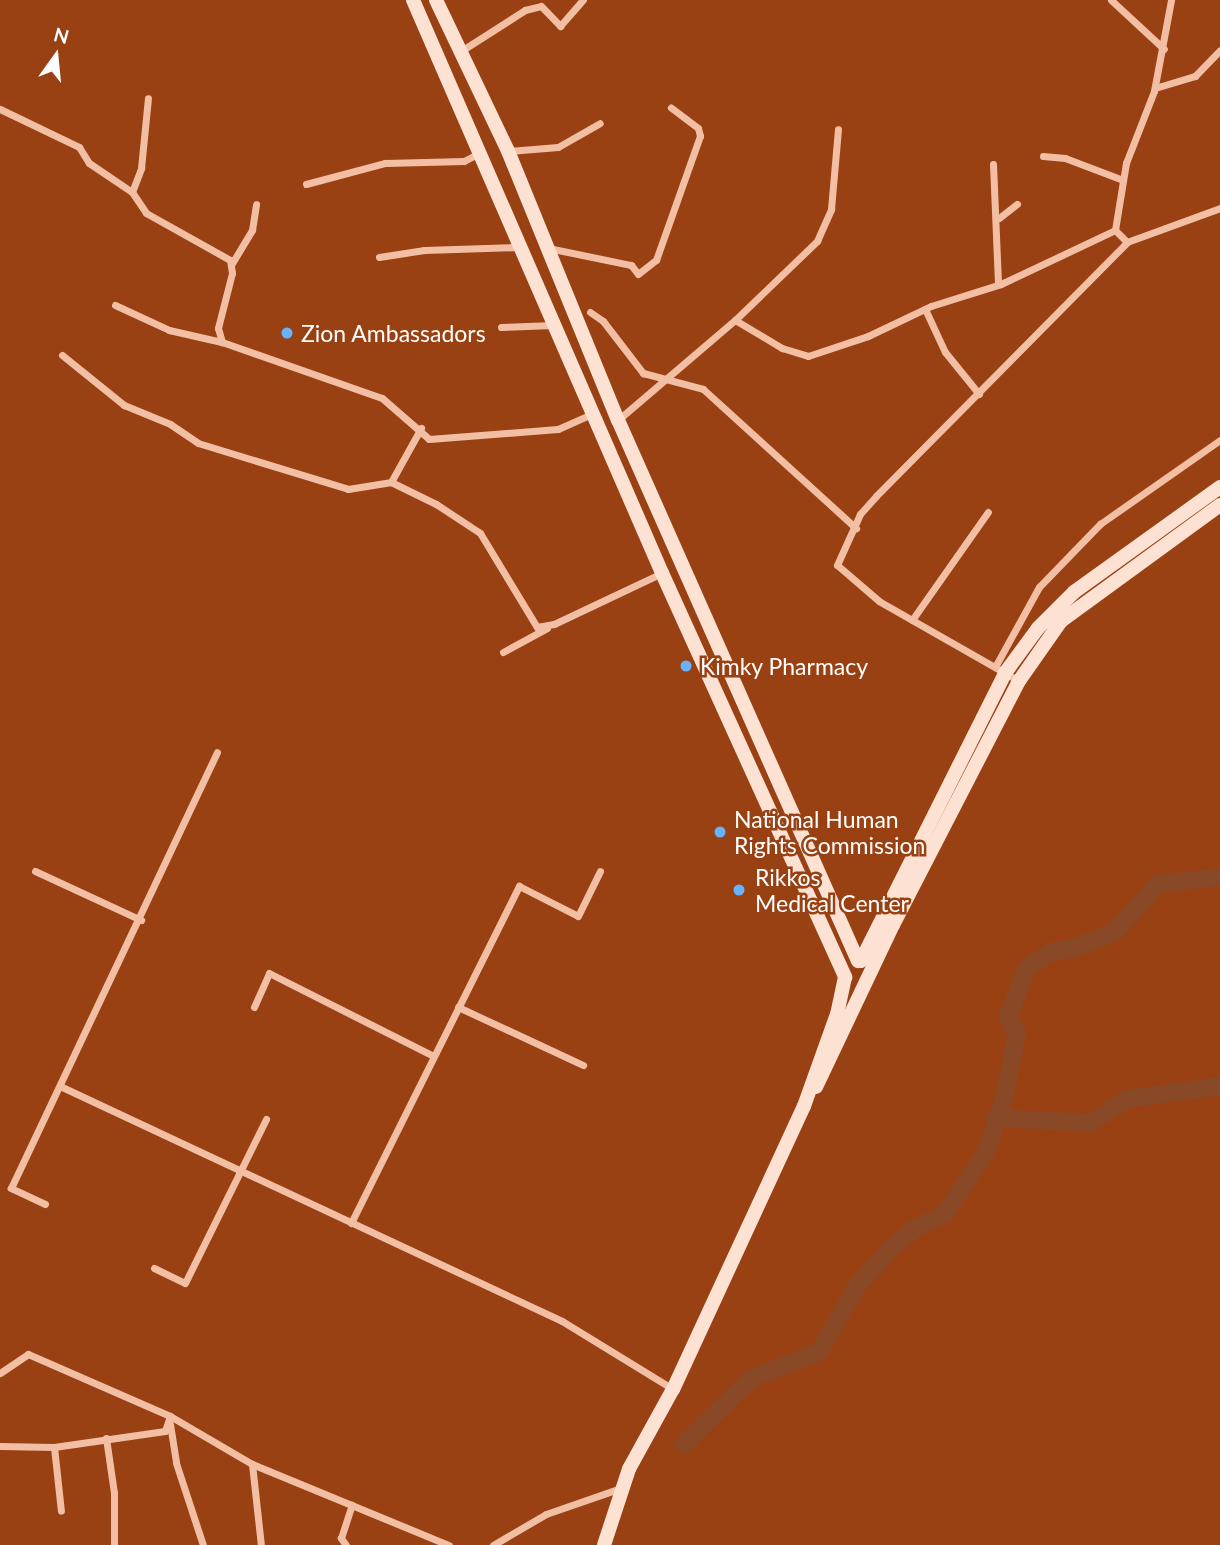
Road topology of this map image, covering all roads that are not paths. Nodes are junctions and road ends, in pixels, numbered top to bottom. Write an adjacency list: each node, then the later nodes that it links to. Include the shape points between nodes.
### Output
1 (413, 0): 16 (main road)
2 (436, 0): 8 (main road)
3 (583, 0): 8 (street, via 560,26 541,6 525,10)
4 (1111, 0): 6 (street)
5 (1171, 0): 6 (street)
6 (1164, 49): 9 (street)
7 (1220, 50): 9 (street, via 1195,76)
8 (460, 52): 15 (main road)
9 (1155, 88): 19 (street)
10 (148, 98): 21 (street, via 141,168)
11 (671, 108): 29 (street, via 698,128 700,136 656,260 638,274 631,265)
12 (0, 109): 21 (street, via 79,147 89,163)
13 (600, 123): 15 (street, via 558,147)
14 (838, 129): 36 (street, via 831,209 822,232 800,261)
15 (508, 151): 29 (main road)
16 (482, 152): 20 (street, via 464,161 385,163); 28 (main road)
17 (1043, 156): 19 (street, via 1065,158)
18 (993, 164): 25 (street)
19 (1123, 180): 26 (street)
20 (306, 184)
21 (132, 192): 31 (street, via 146,213 222,253)
22 (256, 204): 31 (street, via 252,230)
23 (1017, 204): 25 (street)
24 (1220, 208): 27 (street)
25 (999, 218): 32 (street)
26 (1115, 230): 27 (street); 32 (street)
27 (1127, 242): 42 (street)
28 (518, 247): 30 (street, via 424,250); 37 (main road)
29 (548, 248): 44 (main road)
30 (379, 257)
31 (231, 265): 39 (street, via 218,328)
32 (998, 284): 34 (street)
33 (115, 305): 39 (street, via 169,330)
34 (925, 309): 36 (street, via 868,336 808,356 782,348); 42 (street, via 945,352)
35 (590, 312): 41 (street, via 603,321 643,373)
36 (735, 320): 41 (street)
37 (553, 325): 38 (street); 43 (main road)
38 (501, 327)
39 (222, 342): 45 (street, via 382,398)
40 (62, 355): 47 (street, via 124,405 170,424 198,443 348,489)
41 (664, 382): 44 (street); 51 (street, via 703,389)
42 (979, 394): 51 (street, via 876,496)
43 (594, 413): 45 (street, via 558,429 487,436 429,439); 52 (main road)
44 (618, 420): 62 (main road)
45 (421, 428): 47 (street)
46 (1220, 440): 56 (street, via 1100,524 1039,587)
47 (391, 482): 54 (street, via 480,533 537,627)
48 (1220, 487): 56 (main road, via 1074,592)
49 (1220, 505): 57 (main road, via 1061,621)
50 (988, 512): 53 (street)
51 (856, 528): 53 (street, via 837,565 879,601)
52 (662, 573): 54 (street); 63 (main road)
53 (912, 620): 56 (street)
54 (554, 624): 55 (street)
55 (503, 652)
56 (1000, 670): 57 (street); 62 (main road)
57 (1019, 681): 64 (main road, via 893,925)
58 (217, 752): 61 (street)
59 (600, 871): 66 (street, via 578,916 519,886)
60 (35, 872): 61 (street)
61 (141, 920): 69 (street)
62 (859, 961): 63 (main road, via 847,966); 64 (main road, via 870,967)
63 (845, 977): 64 (main road, via 856,988); 70 (main road, via 837,1014)
64 (870, 981): 70 (main road, via 825,1074)
65 (254, 1007): 67 (street, via 269,973)
66 (458, 1007): 67 (street); 68 (street)
67 (433, 1056): 74 (street)
68 (583, 1066)
69 (62, 1087): 72 (street); 73 (street, via 11,1188)
70 (804, 1106): 77 (main road)
71 (266, 1119): 72 (street)
72 (239, 1172): 74 (street); 75 (street, via 185,1283)
73 (45, 1205)
74 (351, 1223): 77 (street, via 562,1321)
75 (154, 1268)
76 (0, 1373): 78 (street, via 28,1354)
77 (673, 1389): 83 (main road)
78 (170, 1416): 79 (street, via 165,1431); 82 (street); 87 (street, via 173,1450)
79 (106, 1438): 81 (street); 86 (street, via 114,1493)
80 (0, 1446): 81 (street)
81 (54, 1447): 85 (street)
82 (252, 1464): 84 (street); 88 (street)
83 (621, 1488): 91 (street, via 547,1514); 92 (main road)
84 (352, 1505): 89 (street, via 341,1538); 90 (street)
85 (61, 1511)
86 (114, 1545)
87 (203, 1545)
88 (261, 1545)
89 (346, 1545)
90 (449, 1545)
91 (493, 1545)
92 (604, 1545)

